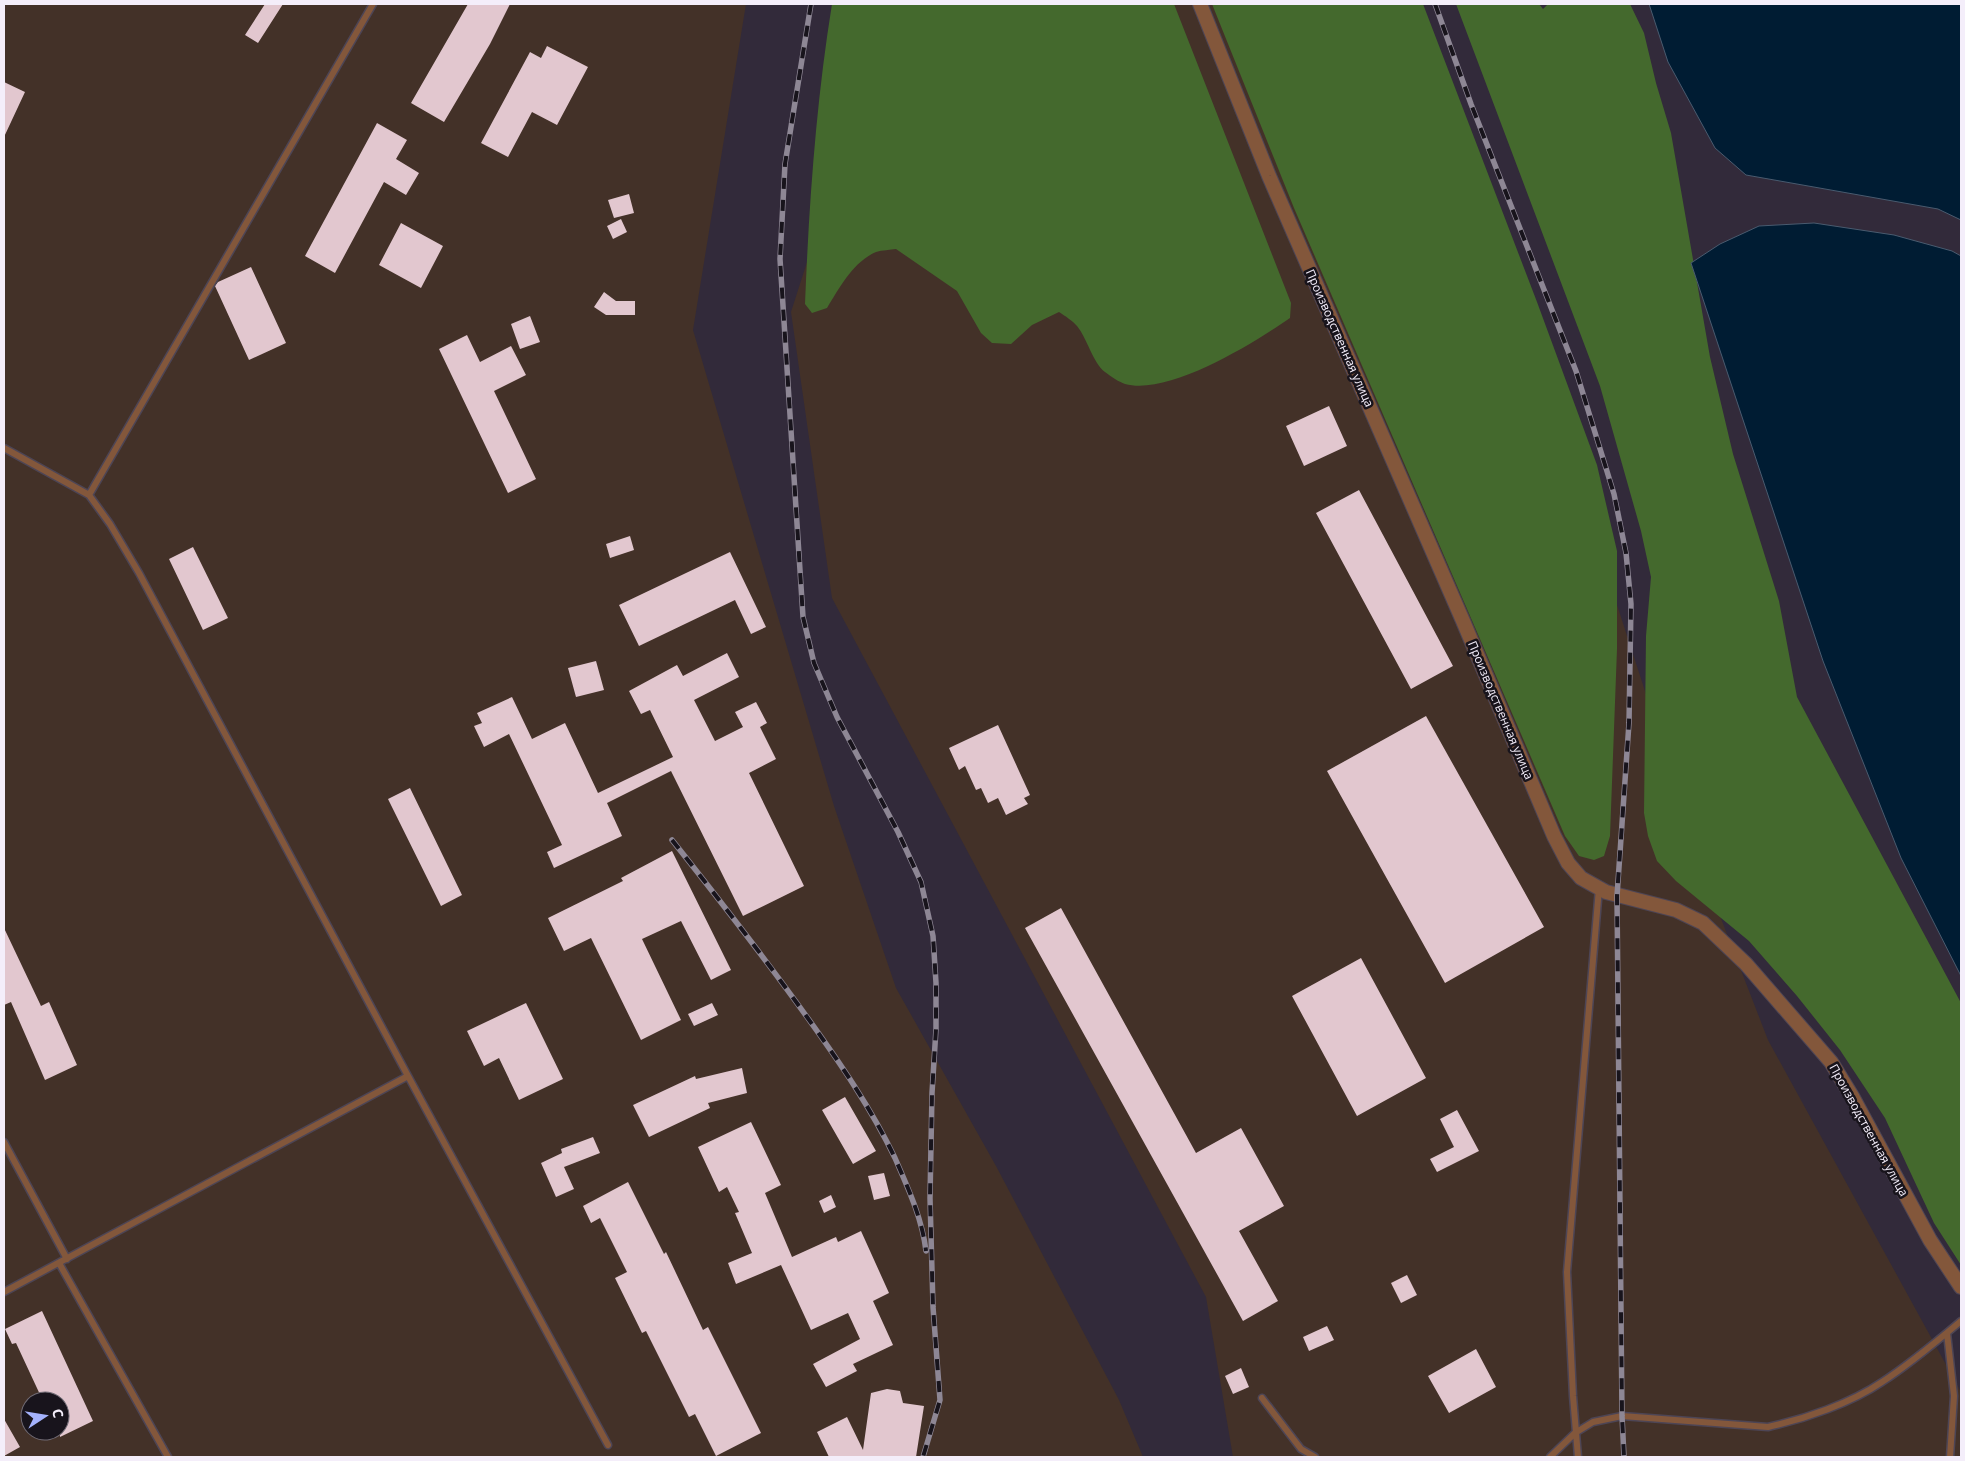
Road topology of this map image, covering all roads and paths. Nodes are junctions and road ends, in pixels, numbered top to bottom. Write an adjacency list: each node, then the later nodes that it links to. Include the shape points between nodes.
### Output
1 (373, 4): 4 (lane)
2 (1200, 4): 5 (street, Производственная улица, via 1273,185 1554,836 1568,863 1581,878)
3 (4, 448): 4 (lane)
4 (89, 495): 6 (lane, via 139,573)
5 (1599, 888): 10 (street, Производственная улица, via 1676,910 1703,923 1746,964 1831,1062 1930,1240); 15 (lane, via 1567,1272)
6 (408, 1076): 8 (lane); 16 (lane)
7 (4, 1142): 8 (lane)
8 (67, 1259): 9 (lane)
9 (59, 1263): 11 (lane); 17 (lane)
10 (1961, 1287)
11 (4, 1292)
12 (1961, 1321): 13 (lane)
13 (1947, 1333): 15 (lane, via 1881,1383 1833,1407 1790,1422 1768,1427 1622,1416 1593,1422); 21 (lane, via 1954,1396)
14 (1262, 1398): 18 (lane, via 1301,1449)
15 (1575, 1433): 19 (lane); 20 (lane)
16 (608, 1445)
17 (168, 1457)
18 (1315, 1457)
19 (1550, 1457)
20 (1578, 1457)
21 (1950, 1457)

